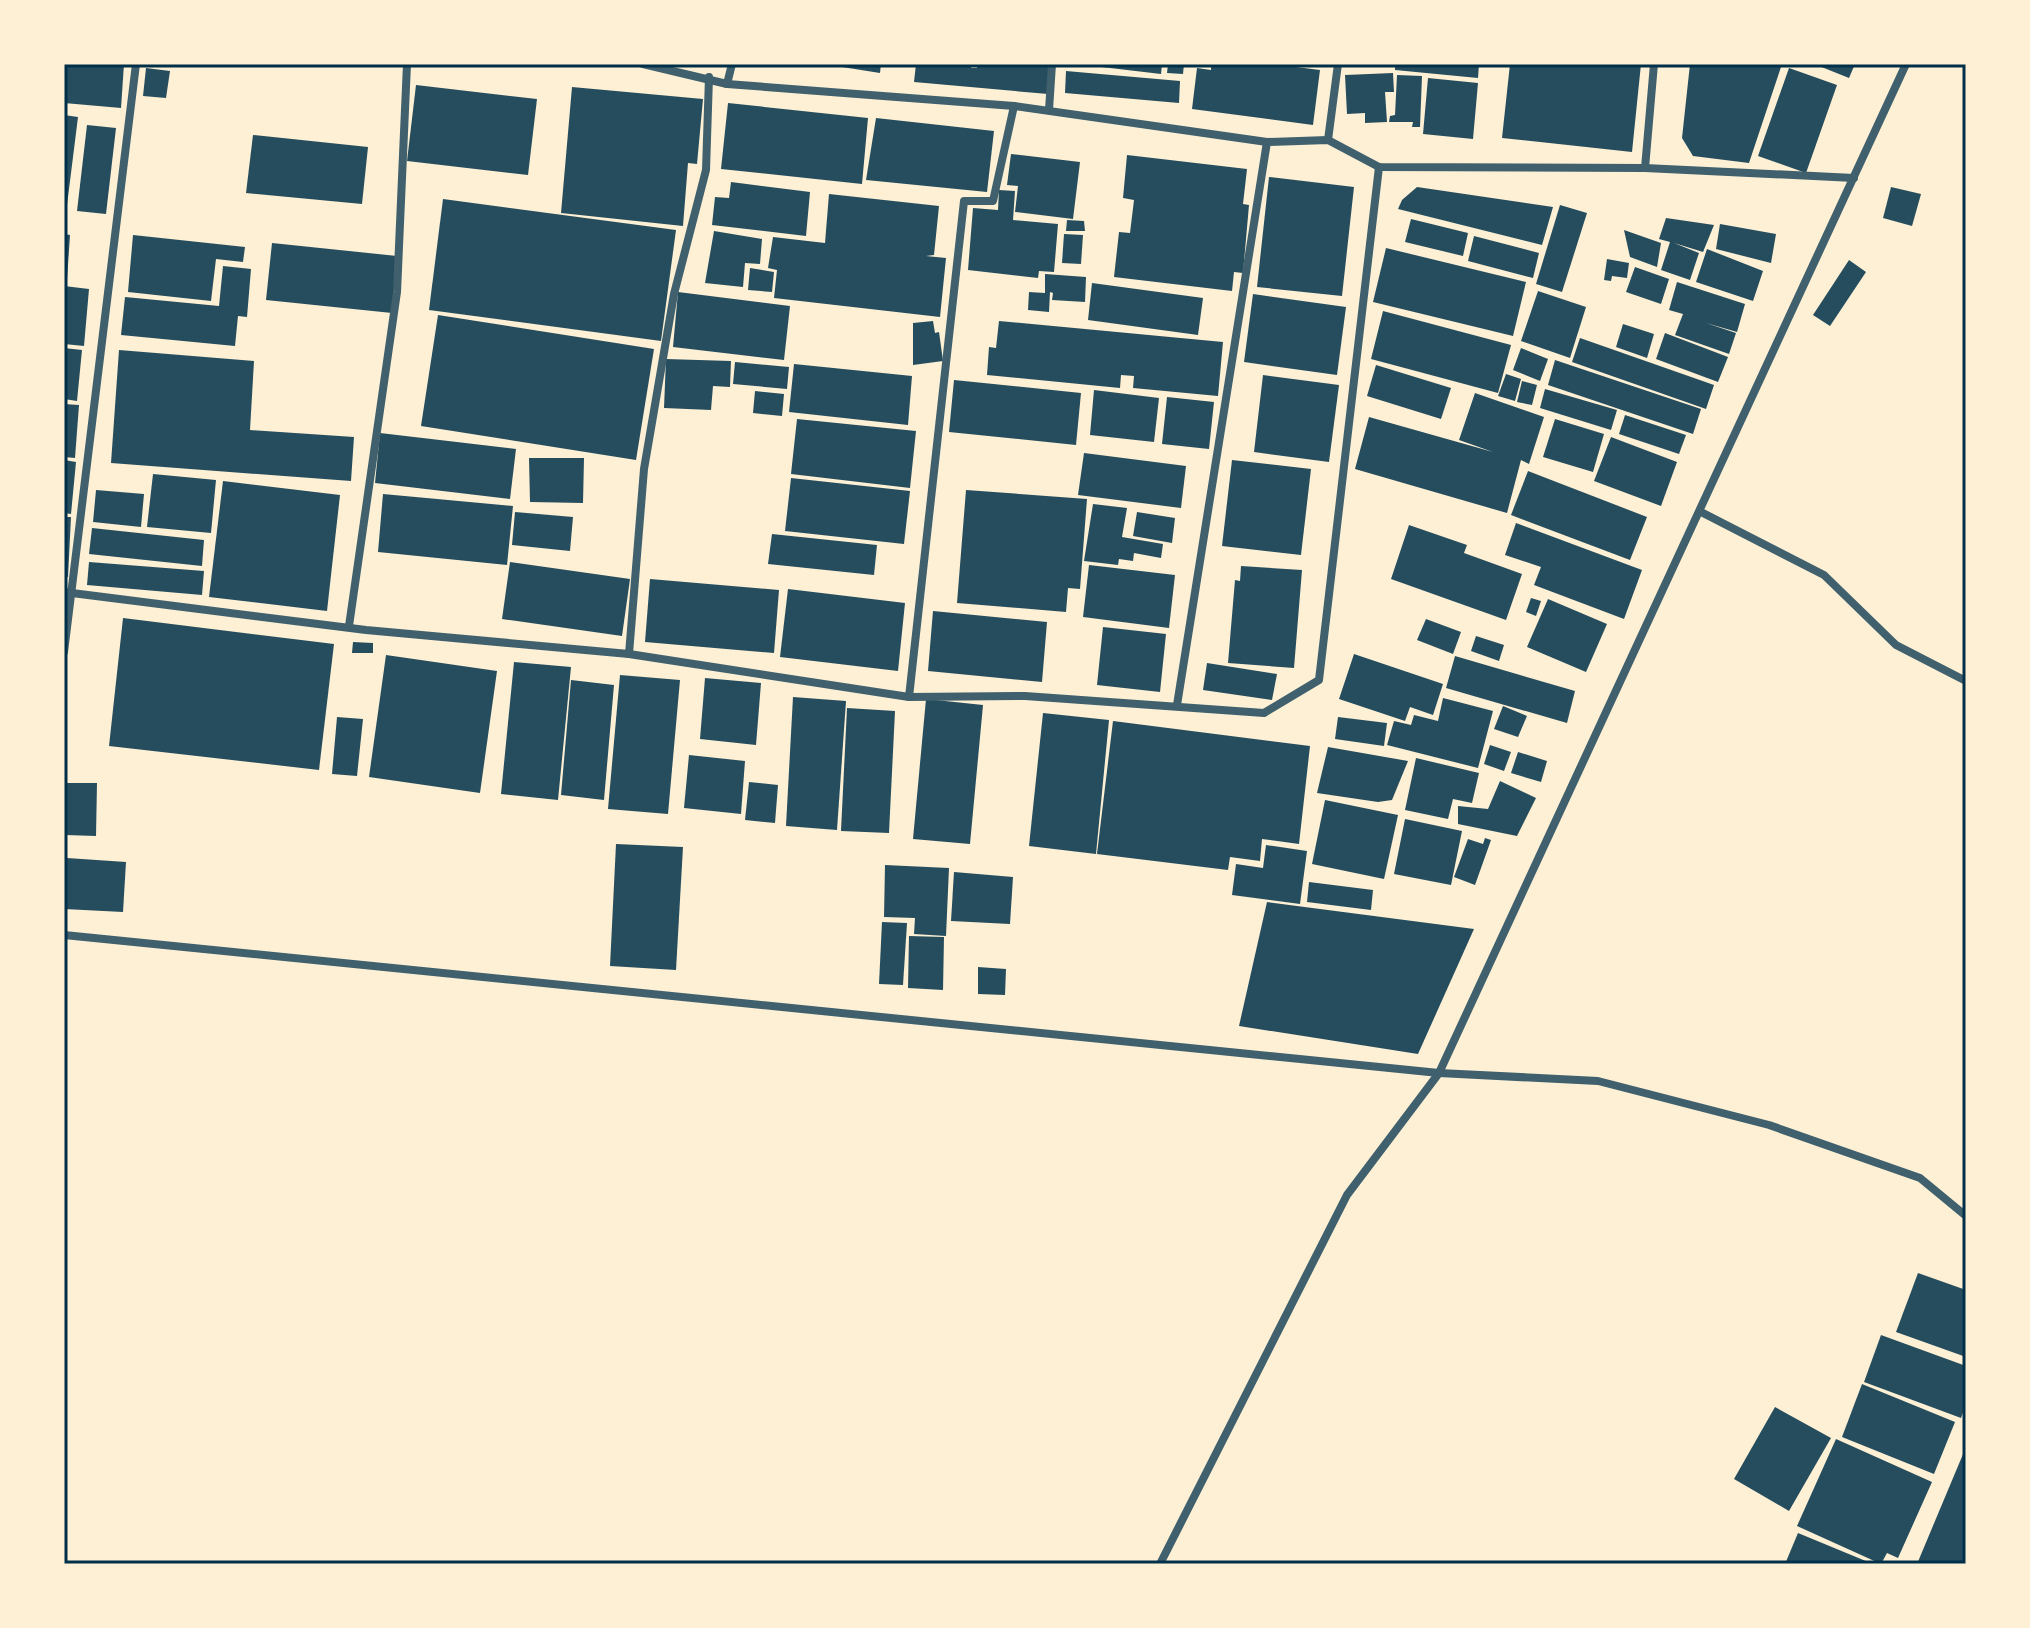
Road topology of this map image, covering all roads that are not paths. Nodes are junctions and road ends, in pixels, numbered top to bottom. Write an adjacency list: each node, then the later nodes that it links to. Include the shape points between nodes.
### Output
1 (136, 64): 19 (street)
2 (407, 64): 20 (street, via 397,292)
3 (643, 64): 9 (street)
4 (732, 64): 10 (street)
5 (1052, 64): 12 (street)
6 (1338, 64): 13 (street)
7 (1654, 64): 16 (street)
8 (1906, 64): 17 (street)
9 (709, 77): 10 (street); 22 (street, via 706,170 674,294 644,469)
10 (727, 84): 11 (street)
11 (1014, 106): 12 (street); 24 (street, via 993,201 964,201)
12 (1049, 110): 14 (street)
13 (1328, 140): 14 (street); 15 (street)
14 (1267, 142): 25 (street)
15 (1379, 167): 16 (street); 25 (street, via 1319,680 1264,713)
16 (1645, 168): 17 (street)
17 (1854, 178): 18 (street)
18 (1701, 512): 23 (street, via 1824,575 1896,645); 27 (street)
19 (68, 593): 20 (street); 21 (street)
20 (349, 626): 22 (street)
21 (64, 652)
22 (629, 654): 24 (street)
23 (1966, 681)
24 (909, 697): 25 (street, via 1025,696)
25 (1177, 705)
26 (64, 935): 27 (street)
27 (1439, 1073): 28 (street, via 1598,1081 1769,1125 1920,1178); 29 (street, via 1347,1195)
28 (1966, 1216)
29 (1160, 1564)

